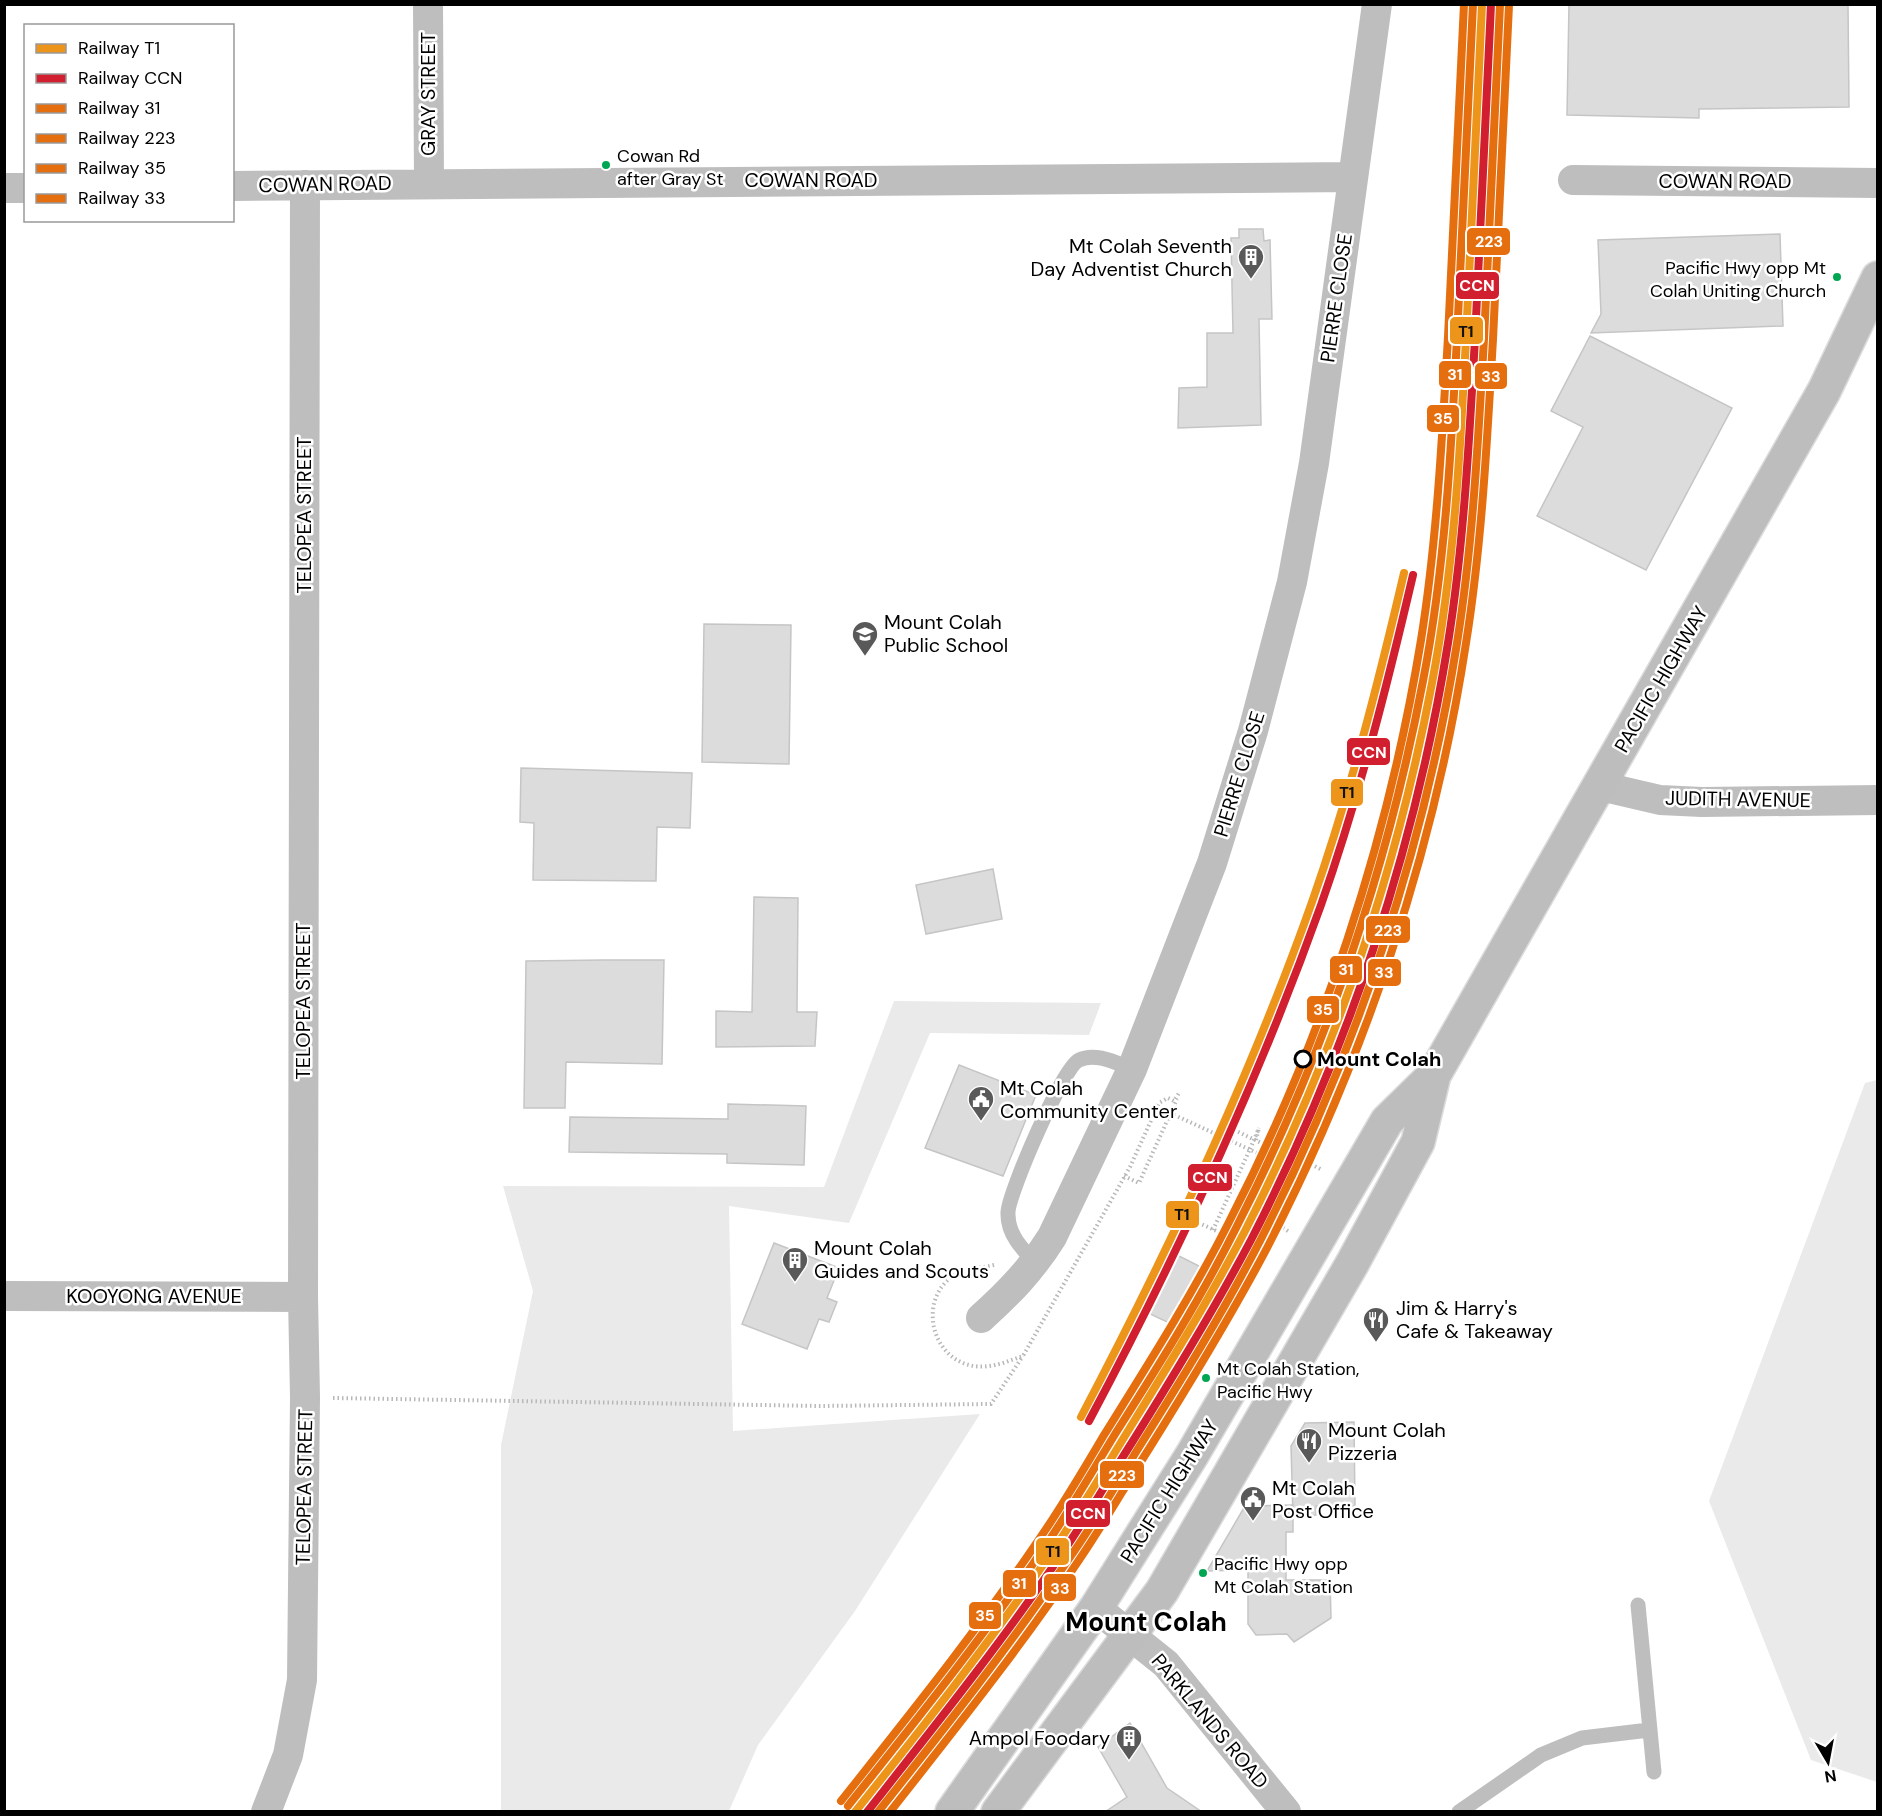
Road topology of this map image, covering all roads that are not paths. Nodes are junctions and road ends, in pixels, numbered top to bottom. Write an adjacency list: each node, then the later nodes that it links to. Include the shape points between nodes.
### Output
1 (428, 4): 5 (street, GRAY STREET)
2 (1377, 4): 3 (street, PIERRE CLOSE)
3 (1353, 177): 5 (street, COWAN ROAD); 14 (street, PIERRE CLOSE, via 1314,463 1292,582 1253,731 1212,863)
4 (1573, 180): 6 (street, COWAN ROAD)
5 (429, 183): 7 (street, COWAN ROAD)
6 (1878, 183)
7 (305, 185): 8 (street, COWAN ROAD); 18 (street, TELOPEA STREET)
8 (234, 186)
9 (4, 188): 10 (street)
10 (24, 188)
11 (1878, 278): 12 (main road, PACIFIC HIGHWAY, via 1824,391)
12 (1600, 786): 13 (street, JUDITH AVENUE, via 1660,800); 15 (main road, PACIFIC HIGHWAY)
13 (1878, 800)
14 (1132, 1069): 16 (street, PIERRE CLOSE); 16 (lane, via 1087,1057 1076,1061 1063,1079 1012,1192 1008,1214 1012,1234)
15 (1434, 1075): 21 (main road, PACIFIC HIGHWAY, via 1387,1121 1216,1415); 22 (main road, PACIFIC HIGHWAY, via 1418,1142 1244,1451 1155,1603)
16 (1036, 1263): 19 (street, PIERRE CLOSE)
17 (4, 1296): 18 (street, KOOYONG AVENUE)
18 (303, 1297): 25 (street, TELOPEA STREET, via 302,1680 288,1755)
19 (981, 1318)
20 (1638, 1605): 23 (lane)
21 (1096, 1608): 22 (street, PARKLANDS ROAD); 26 (main road, PACIFIC HIGHWAY)
22 (1132, 1635): 27 (main road, PACIFIC HIGHWAY); 28 (street, PARKLANDS ROAD, via 1166,1664)
23 (1649, 1730): 24 (lane); 29 (lane, via 1582,1738 1541,1755)
24 (1654, 1772)
25 (266, 1812)
26 (952, 1812)
27 (998, 1812)
28 (1286, 1812)
29 (1459, 1812)

